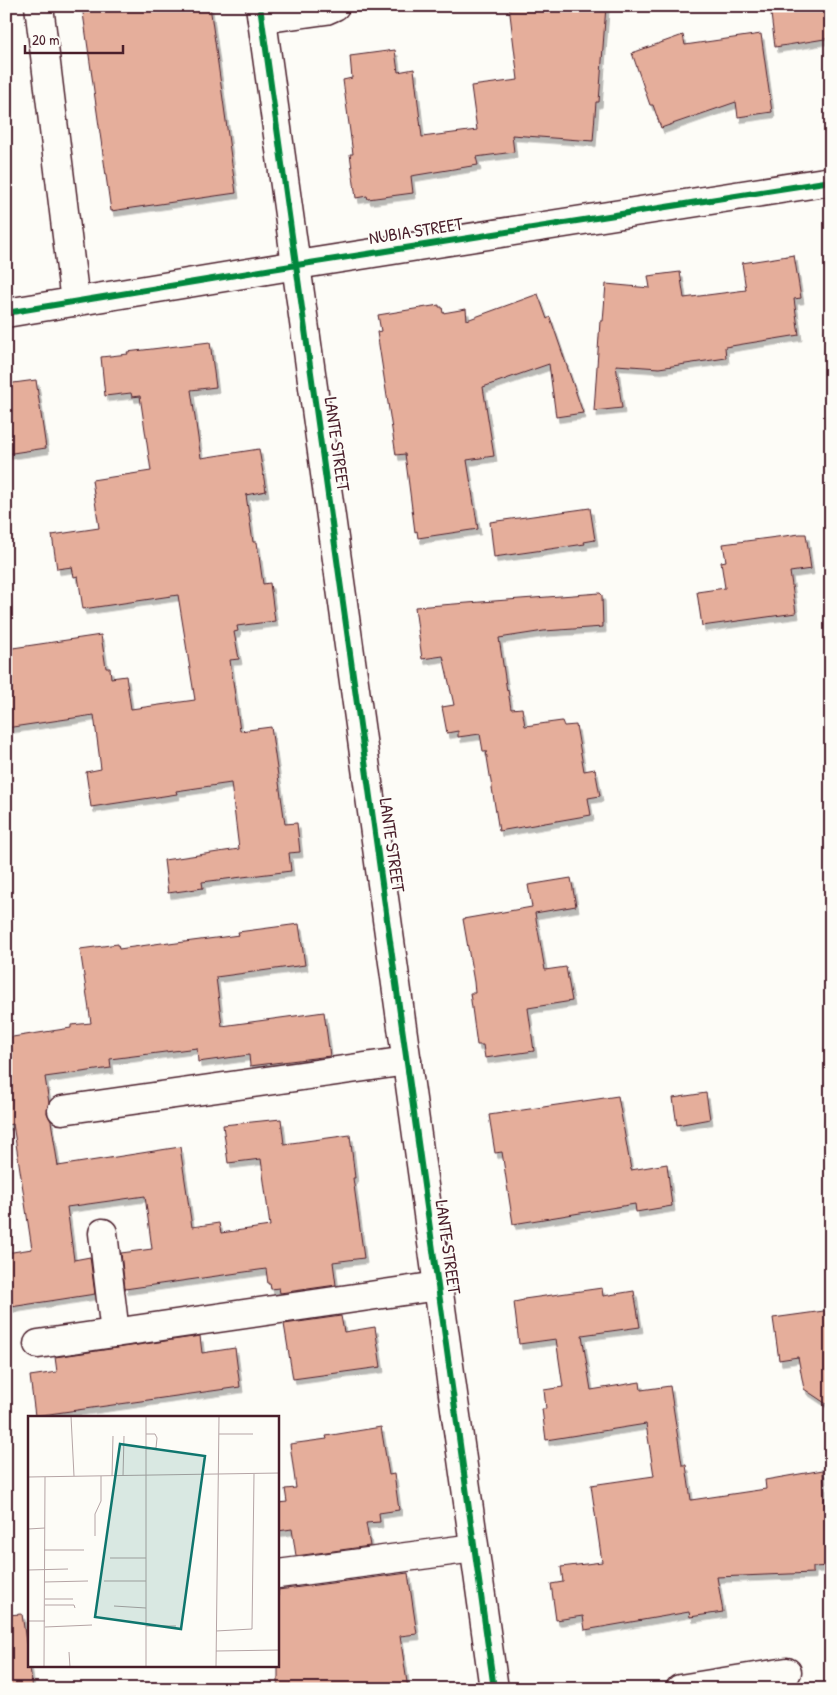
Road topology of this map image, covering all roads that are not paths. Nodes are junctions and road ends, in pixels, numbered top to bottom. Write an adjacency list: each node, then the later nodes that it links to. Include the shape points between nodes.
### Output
1 (40, 6): 6 (street)
2 (335, 6): 3 (street, via 326,10)
3 (261, 13): 5 (street, LANTE STREET)
4 (831, 181): 5 (street, NUBIA STREET)
5 (297, 265): 6 (street, NUBIA STREET); 8 (street, LANTE STREET)
6 (75, 302): 7 (street, NUBIA STREET)
7 (6, 313)
8 (407, 1061): 9 (street); 11 (street, LANTE STREET)
9 (62, 1110)
10 (103, 1233): 12 (street)
11 (438, 1286): 12 (street); 14 (street, LANTE STREET)
12 (115, 1333): 13 (street)
13 (38, 1344)
14 (474, 1548): 15 (street); 17 (street, LANTE STREET)
15 (279, 1574)
16 (787, 1672): 18 (street)
17 (494, 1689)
18 (680, 1689)

